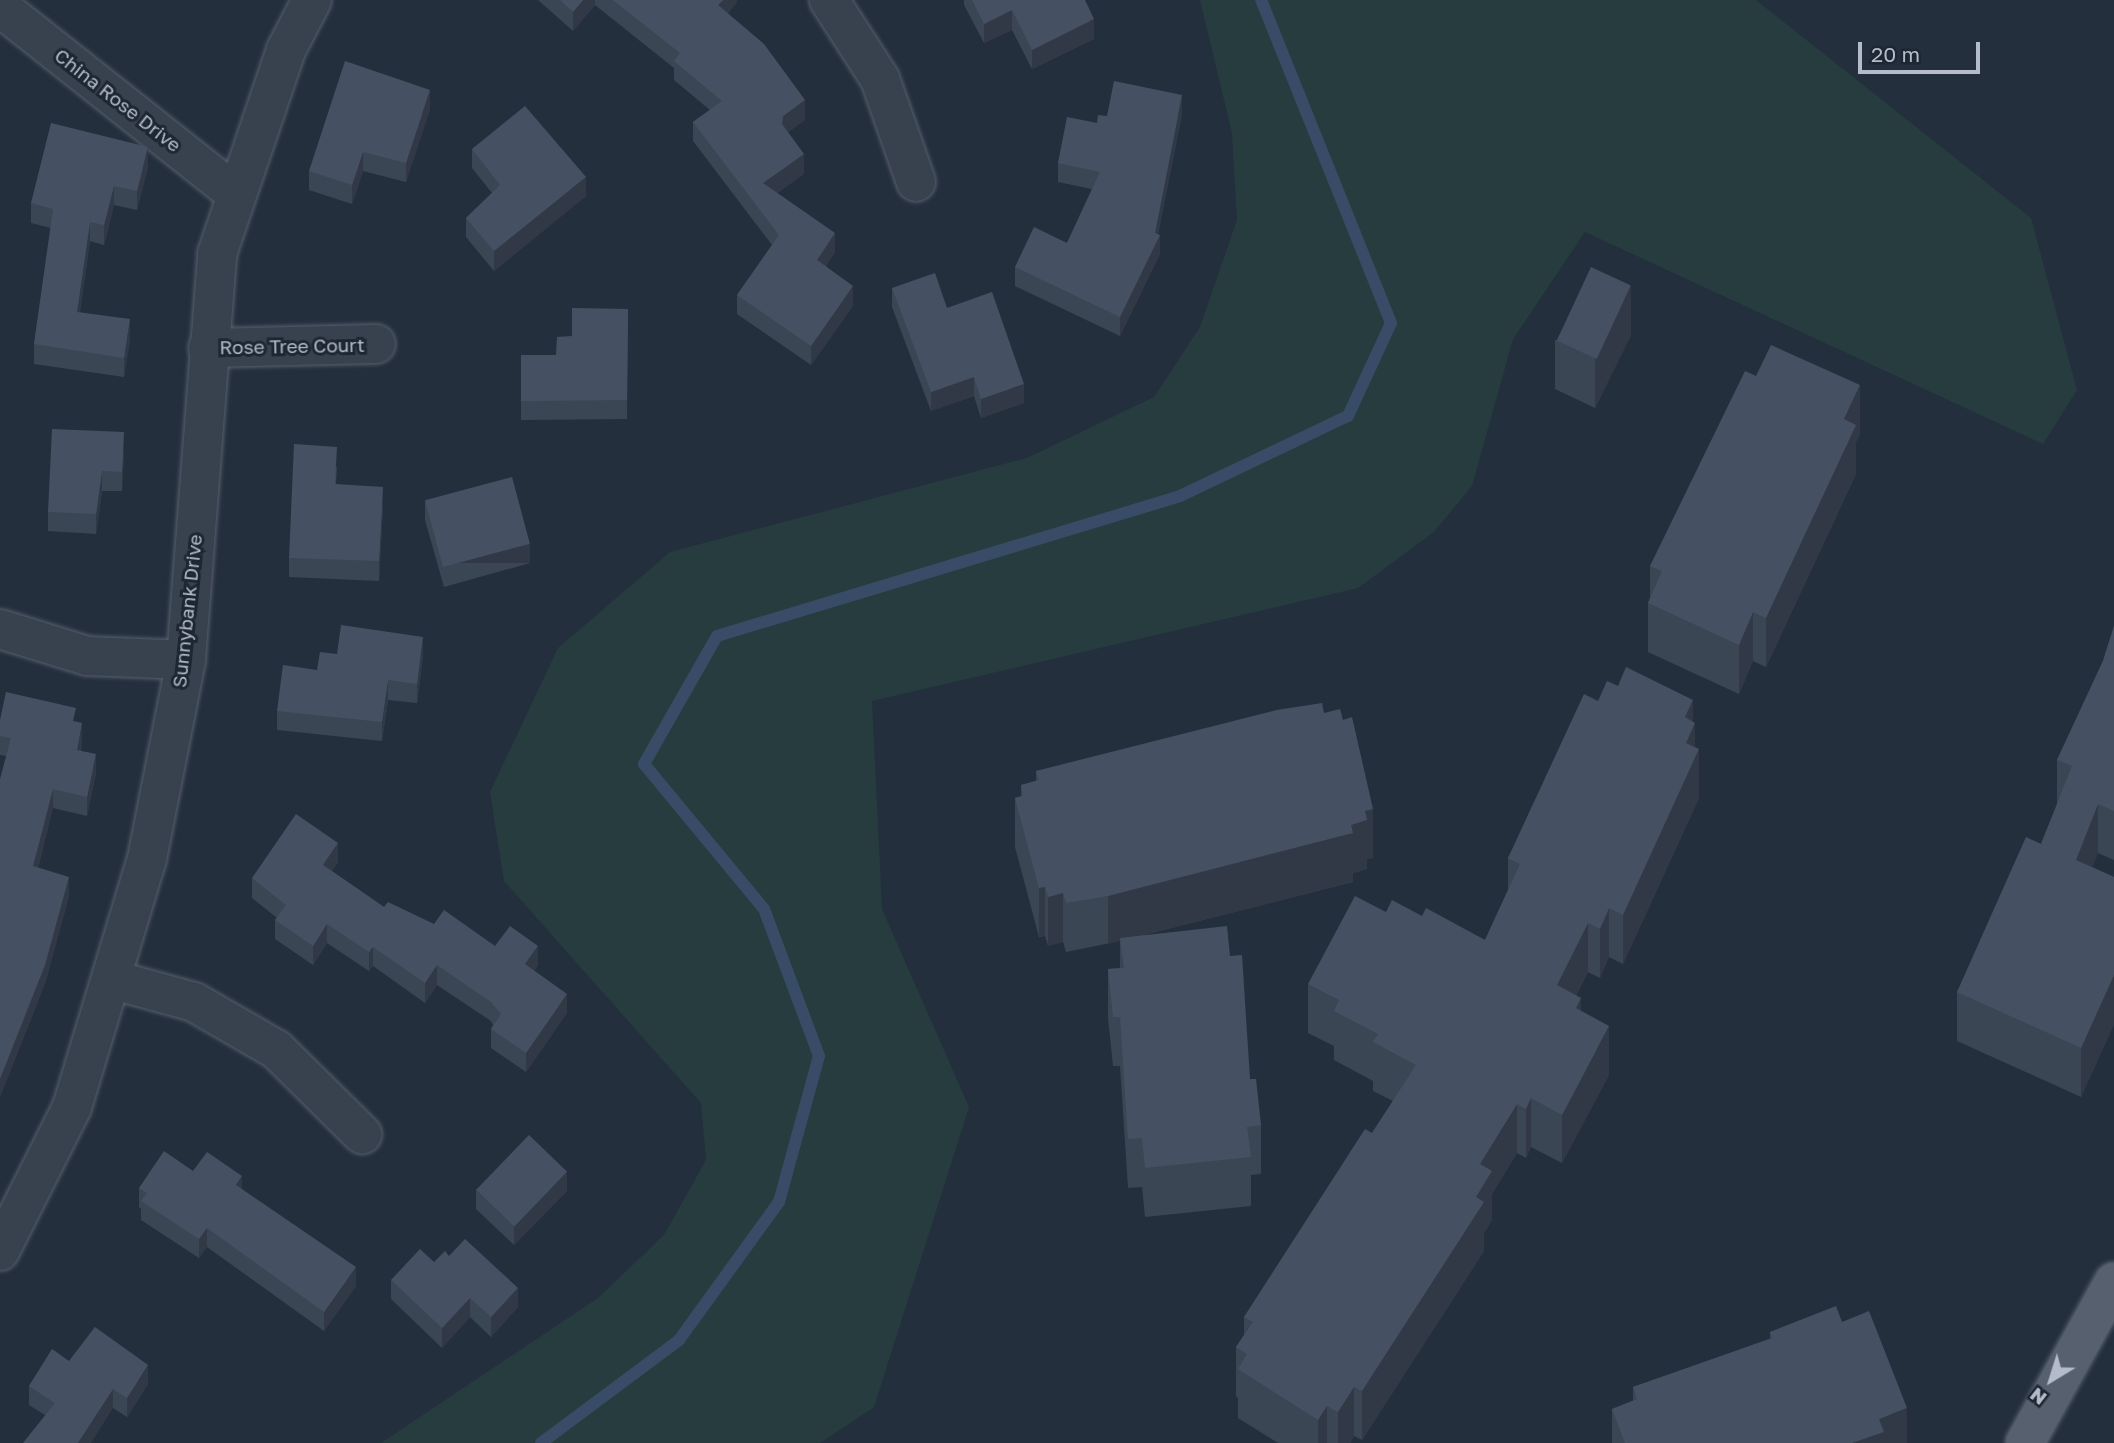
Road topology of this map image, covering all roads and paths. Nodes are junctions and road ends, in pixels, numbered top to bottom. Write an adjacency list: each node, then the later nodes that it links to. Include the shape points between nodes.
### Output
1 (312, 0): 5 (street, Sunnybank Drive, via 286,51)
2 (829, 0): 4 (street, via 880,79)
3 (0, 7): 5 (street, China Rose Drive)
4 (916, 182)
5 (236, 193): 7 (street, Sunnybank Drive, via 217,254)
6 (376, 344): 7 (street, Rose Tree Court)
7 (208, 348): 9 (street, Sunnybank Drive)
8 (0, 629): 9 (street, via 88,656)
9 (186, 660): 10 (street, Sunnybank Drive, via 147,859)
10 (114, 980): 11 (street, via 194,1002 276,1050); 12 (street, Sunnybank Drive, via 72,1107)
11 (362, 1134)
12 (0, 1251)
13 (2114, 1282): 14 (main road)
14 (2025, 1443)

